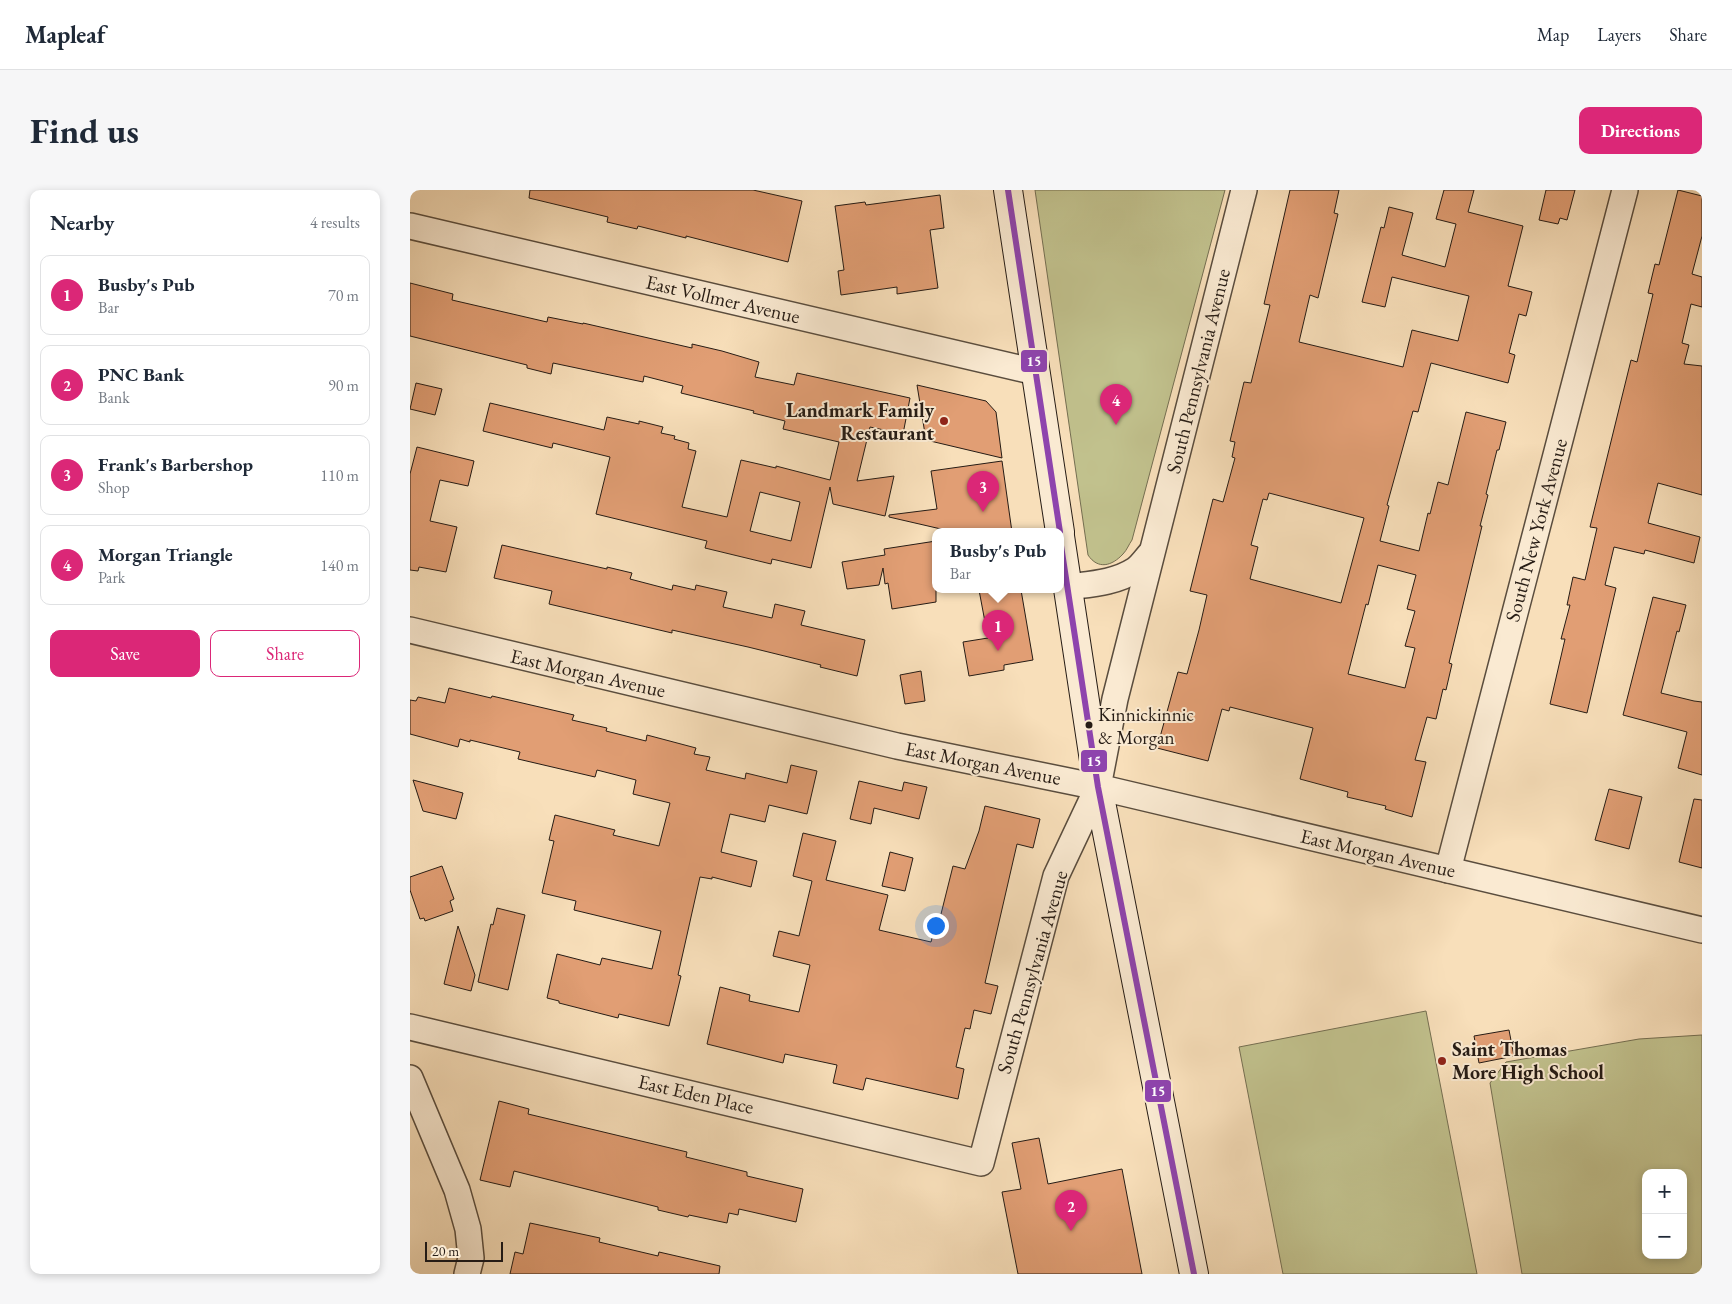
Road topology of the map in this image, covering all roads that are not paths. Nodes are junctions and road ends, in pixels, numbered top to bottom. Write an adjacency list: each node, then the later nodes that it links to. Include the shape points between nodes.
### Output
1 (1008, 190): 5 (main road)
2 (1244, 190): 7 (street, South Pennsylvania Avenue)
3 (1625, 190): 12 (street, South New York Avenue)
4 (410, 226): 5 (street, East Vollmer Avenue)
5 (1036, 372): 6 (main road)
6 (1059, 528)
7 (1152, 553): 9 (street, via 1136,569 1123,576 1106,582); 11 (street, South Pennsylvania Avenue, via 1115,699)
8 (1064, 560): 9 (main road)
9 (1068, 587): 11 (main road)
10 (410, 630): 11 (street, East Morgan Avenue, via 897,746)
11 (1098, 786): 12 (street, East Morgan Avenue); 16 (street, South Pennsylvania Avenue, via 1056,876); 18 (main road)
12 (1448, 870): 13 (street, East Morgan Avenue)
13 (1702, 930)
14 (410, 1027): 16 (street, East Eden Place)
15 (410, 1078): 17 (street, via 457,1190 468,1230 471,1258)
16 (981, 1163)
17 (467, 1274)
18 (1194, 1274)

